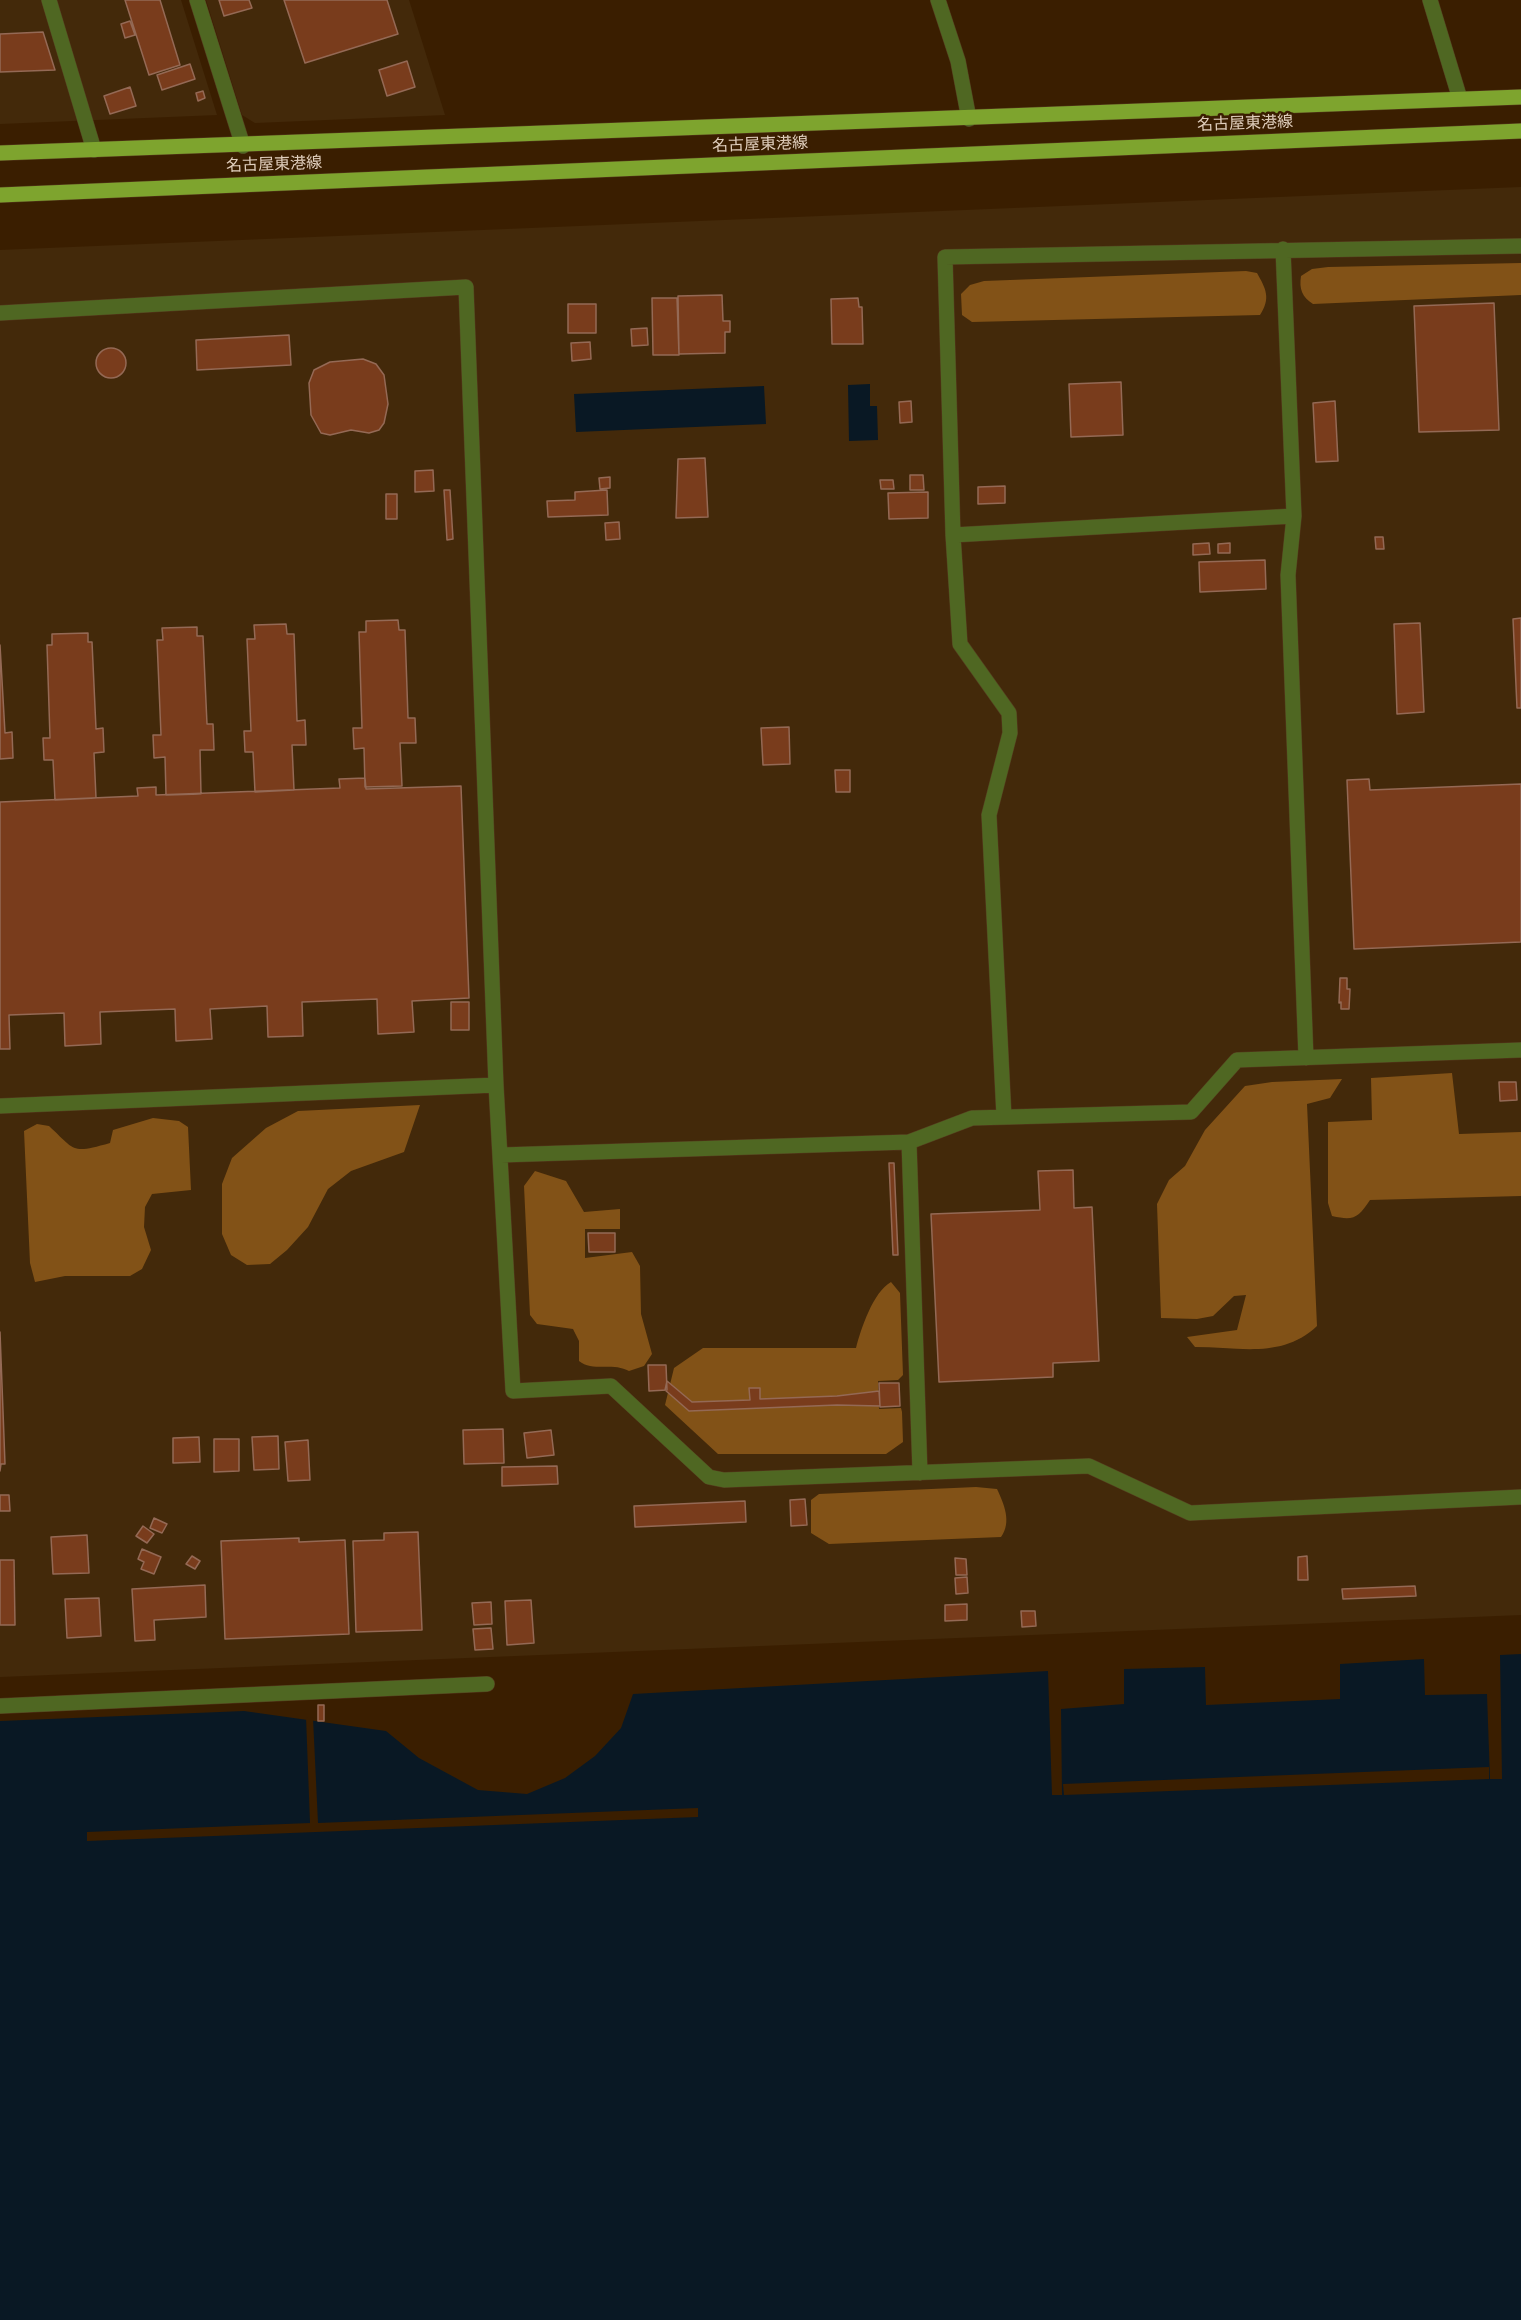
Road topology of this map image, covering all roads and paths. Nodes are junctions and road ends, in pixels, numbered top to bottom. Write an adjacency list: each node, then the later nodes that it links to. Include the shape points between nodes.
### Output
1 (49, 0): 10 (street)
2 (197, 0): 9 (street)
3 (939, 0): 7 (street, via 958,61)
4 (1430, 0): 6 (street)
5 (1521, 97): 6 (main road, 名古屋東港線)
6 (1460, 99): 7 (main road, 名古屋東港線)
7 (969, 119): 9 (main road, 名古屋東港線)
8 (1521, 131): 12 (main road, 名古屋東港線)
9 (243, 146): 10 (main road, 名古屋東港線)
10 (94, 150): 11 (main road, 名古屋東港線)
11 (0, 153)
12 (0, 195)
13 (1521, 246): 14 (street)
14 (1283, 249): 16 (street); 17 (street, via 945,257)
15 (0, 313): 20 (street, via 466,287)
16 (1294, 516): 17 (street); 19 (street, via 1288,575)
17 (953, 535): 22 (street, via 960,644 1009,713 1010,733 989,815)
18 (1521, 1050): 19 (street)
19 (1306, 1058): 22 (street, via 1237,1060 1191,1112)
20 (496, 1085): 21 (street); 24 (street)
21 (0, 1106)
22 (1004, 1117): 23 (street, via 972,1118)
23 (909, 1142): 24 (street); 25 (street)
24 (501, 1155): 25 (street, via 513,1392 611,1386 708,1476 724,1480)
25 (920, 1473): 26 (street, via 1089,1466 1190,1513)
26 (1521, 1497)
27 (487, 1684): 28 (street)
28 (0, 1706)

